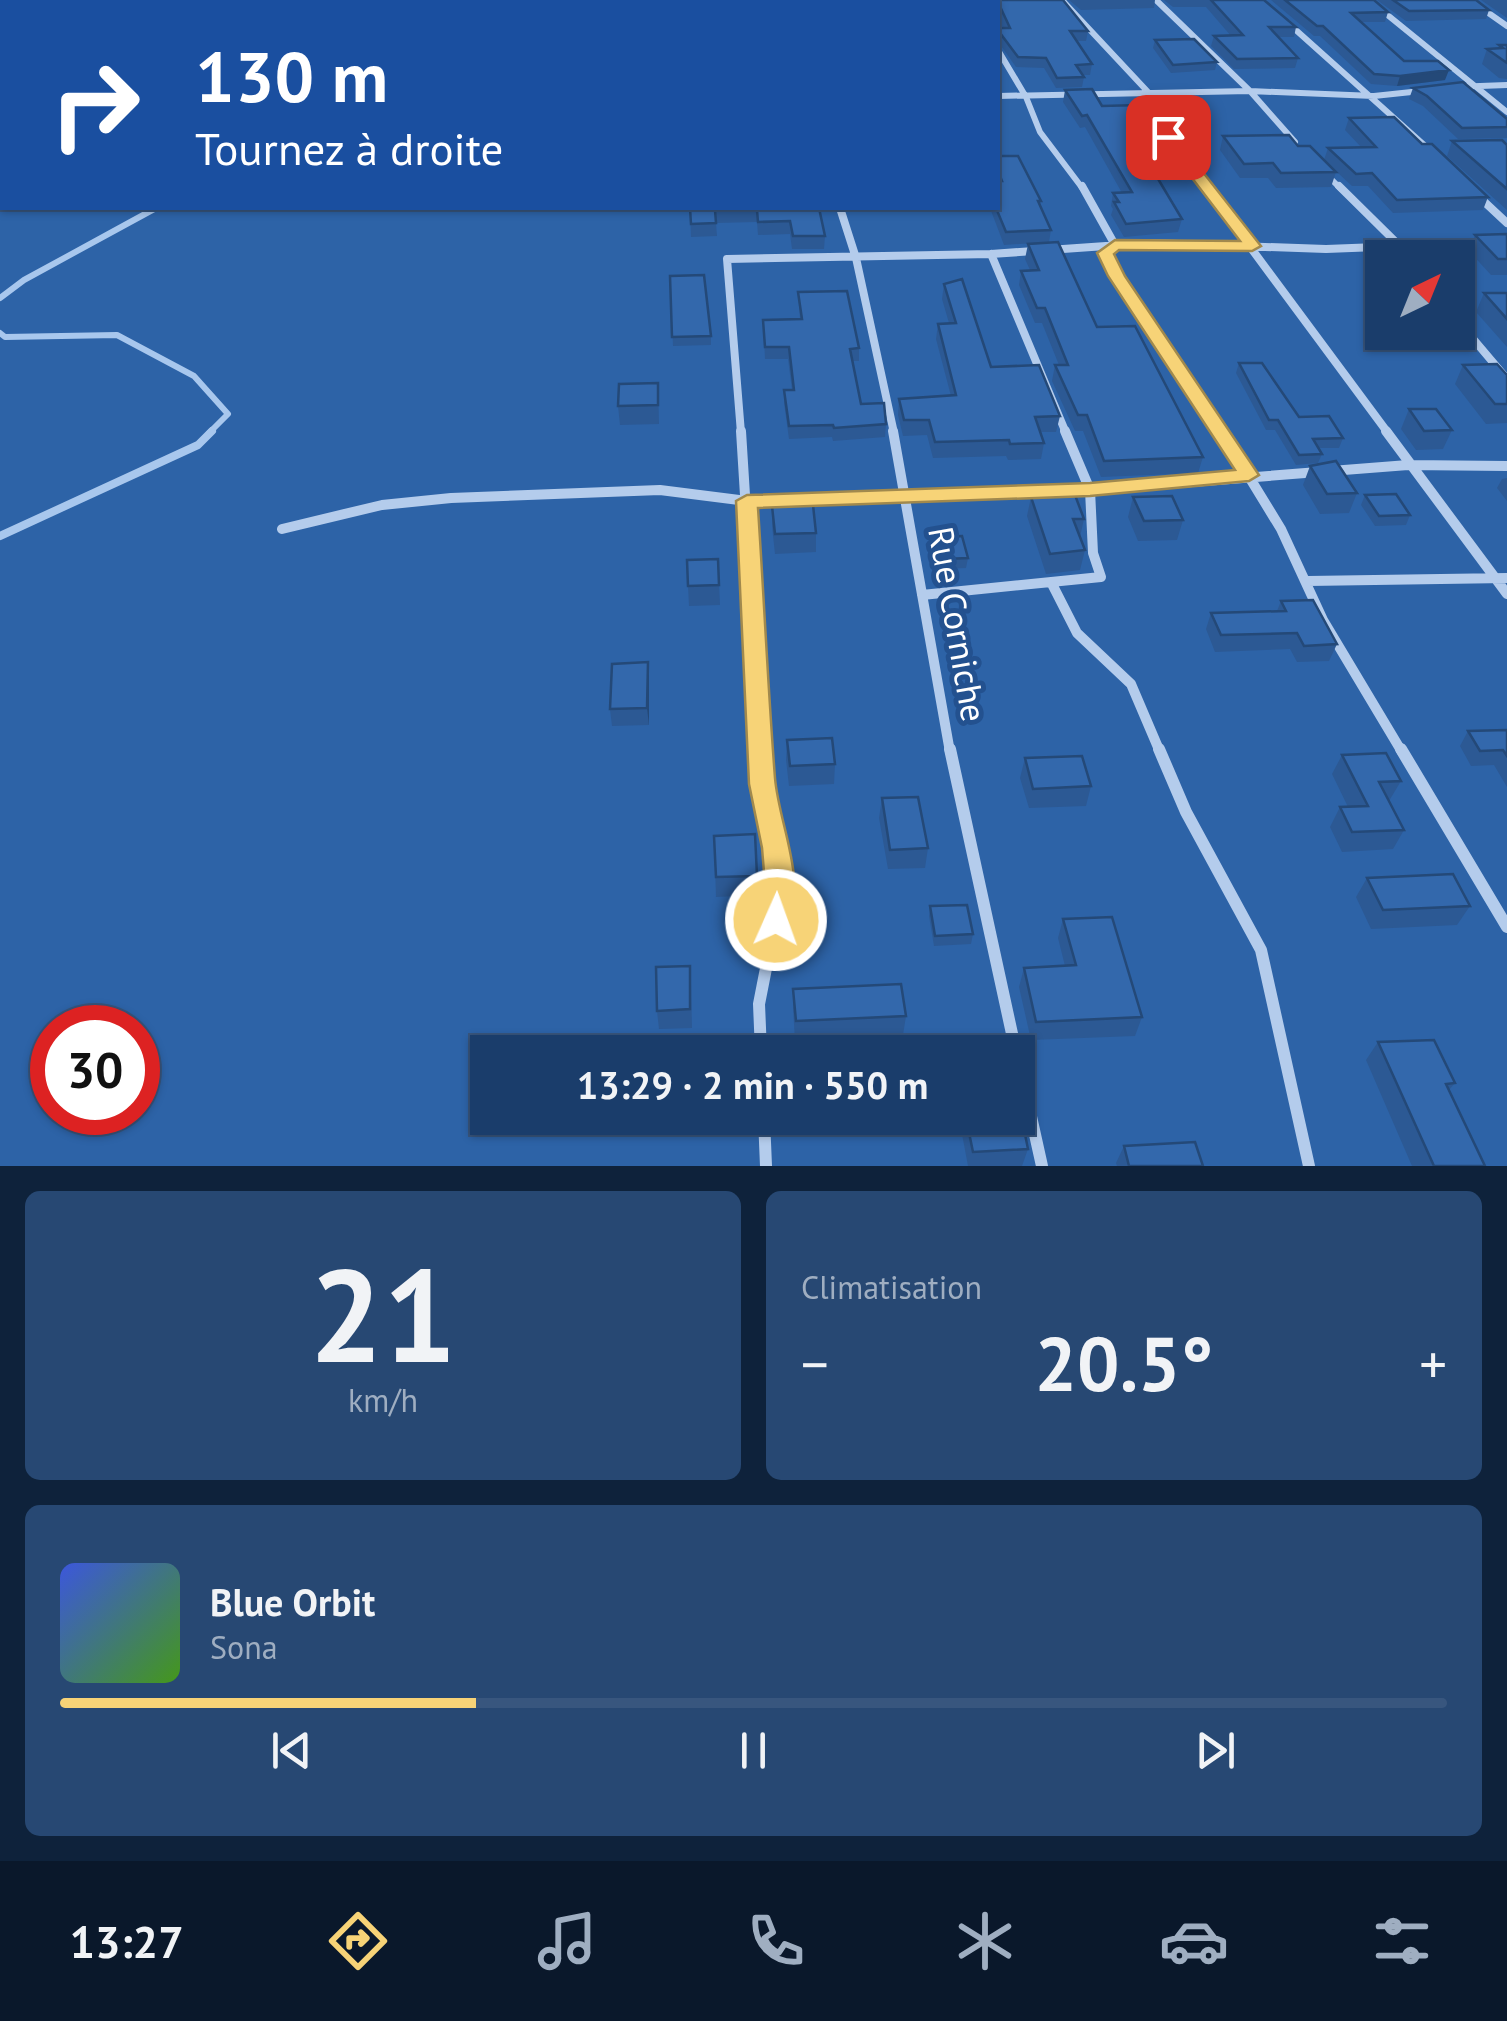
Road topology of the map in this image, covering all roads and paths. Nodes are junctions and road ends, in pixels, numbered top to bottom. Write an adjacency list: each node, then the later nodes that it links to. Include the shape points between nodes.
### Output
1 (1062, 0): 12 (street)
2 (1156, 0): 13 (street)
3 (1369, 0): 8 (street)
4 (1470, 0): 6 (street)
5 (1275, 12): 15 (street)
6 (1507, 26)
7 (1000, 53): 16 (street)
8 (1471, 84): 9 (street); 10 (street); 17 (street)
9 (1507, 84)
10 (1452, 87)
11 (1432, 89): 15 (street)
12 (1148, 92): 13 (street); 16 (street); 28 (street, via 1153,115)
13 (1250, 92): 15 (street); 18 (street)
14 (1000, 96): 16 (street)
15 (1374, 96): 19 (street)
16 (1026, 97): 27 (street, via 1040,132 1078,179)
17 (1507, 112)
18 (1301, 150)
19 (1441, 160)
20 (1314, 163): 24 (street)
21 (1467, 185): 23 (street)
22 (841, 210): 31 (street, Rue Corniche)
23 (1507, 223)
24 (1397, 240)
25 (1507, 242): 26 (street)
26 (1475, 243)
27 (1115, 245): 28 (street); 30 (street); 36 (street, via 1106,253 1116,276)
28 (1252, 246): 29 (street); 34 (street)
29 (1365, 246)
30 (991, 254): 31 (street); 37 (street)
31 (856, 258): 38 (street, Rue Corniche); 39 (street, via 726,258)
32 (1475, 341): 33 (street)
33 (1507, 380)
34 (1408, 465): 35 (street); 36 (street); 41 (street)
35 (1507, 466)
36 (1249, 475): 37 (street); 43 (street)
37 (1090, 490): 38 (street); 44 (street, via 1100,577)
38 (907, 494): 39 (street); 46 (street, Rue Corniche)
39 (747, 501): 40 (street, via 660,490 451,498 382,505); 48 (street, via 762,784 780,897 760,1004)
40 (282, 530)
41 (1492, 576): 42 (street); 43 (street); 45 (street)
42 (1507, 578)
43 (1308, 581): 47 (street, via 1323,620)
44 (1052, 582): 46 (street); 54 (street, via 1076,633 1130,684 1186,812 1262,950)
45 (1507, 594)
46 (922, 596): 49 (street, Rue Corniche)
47 (1507, 927)
48 (761, 1035)
49 (1013, 1035)
50 (765, 1135): 52 (street)
51 (1035, 1135): 53 (street, Rue Corniche)
52 (766, 1166)
53 (1042, 1166)
54 (1309, 1166)

